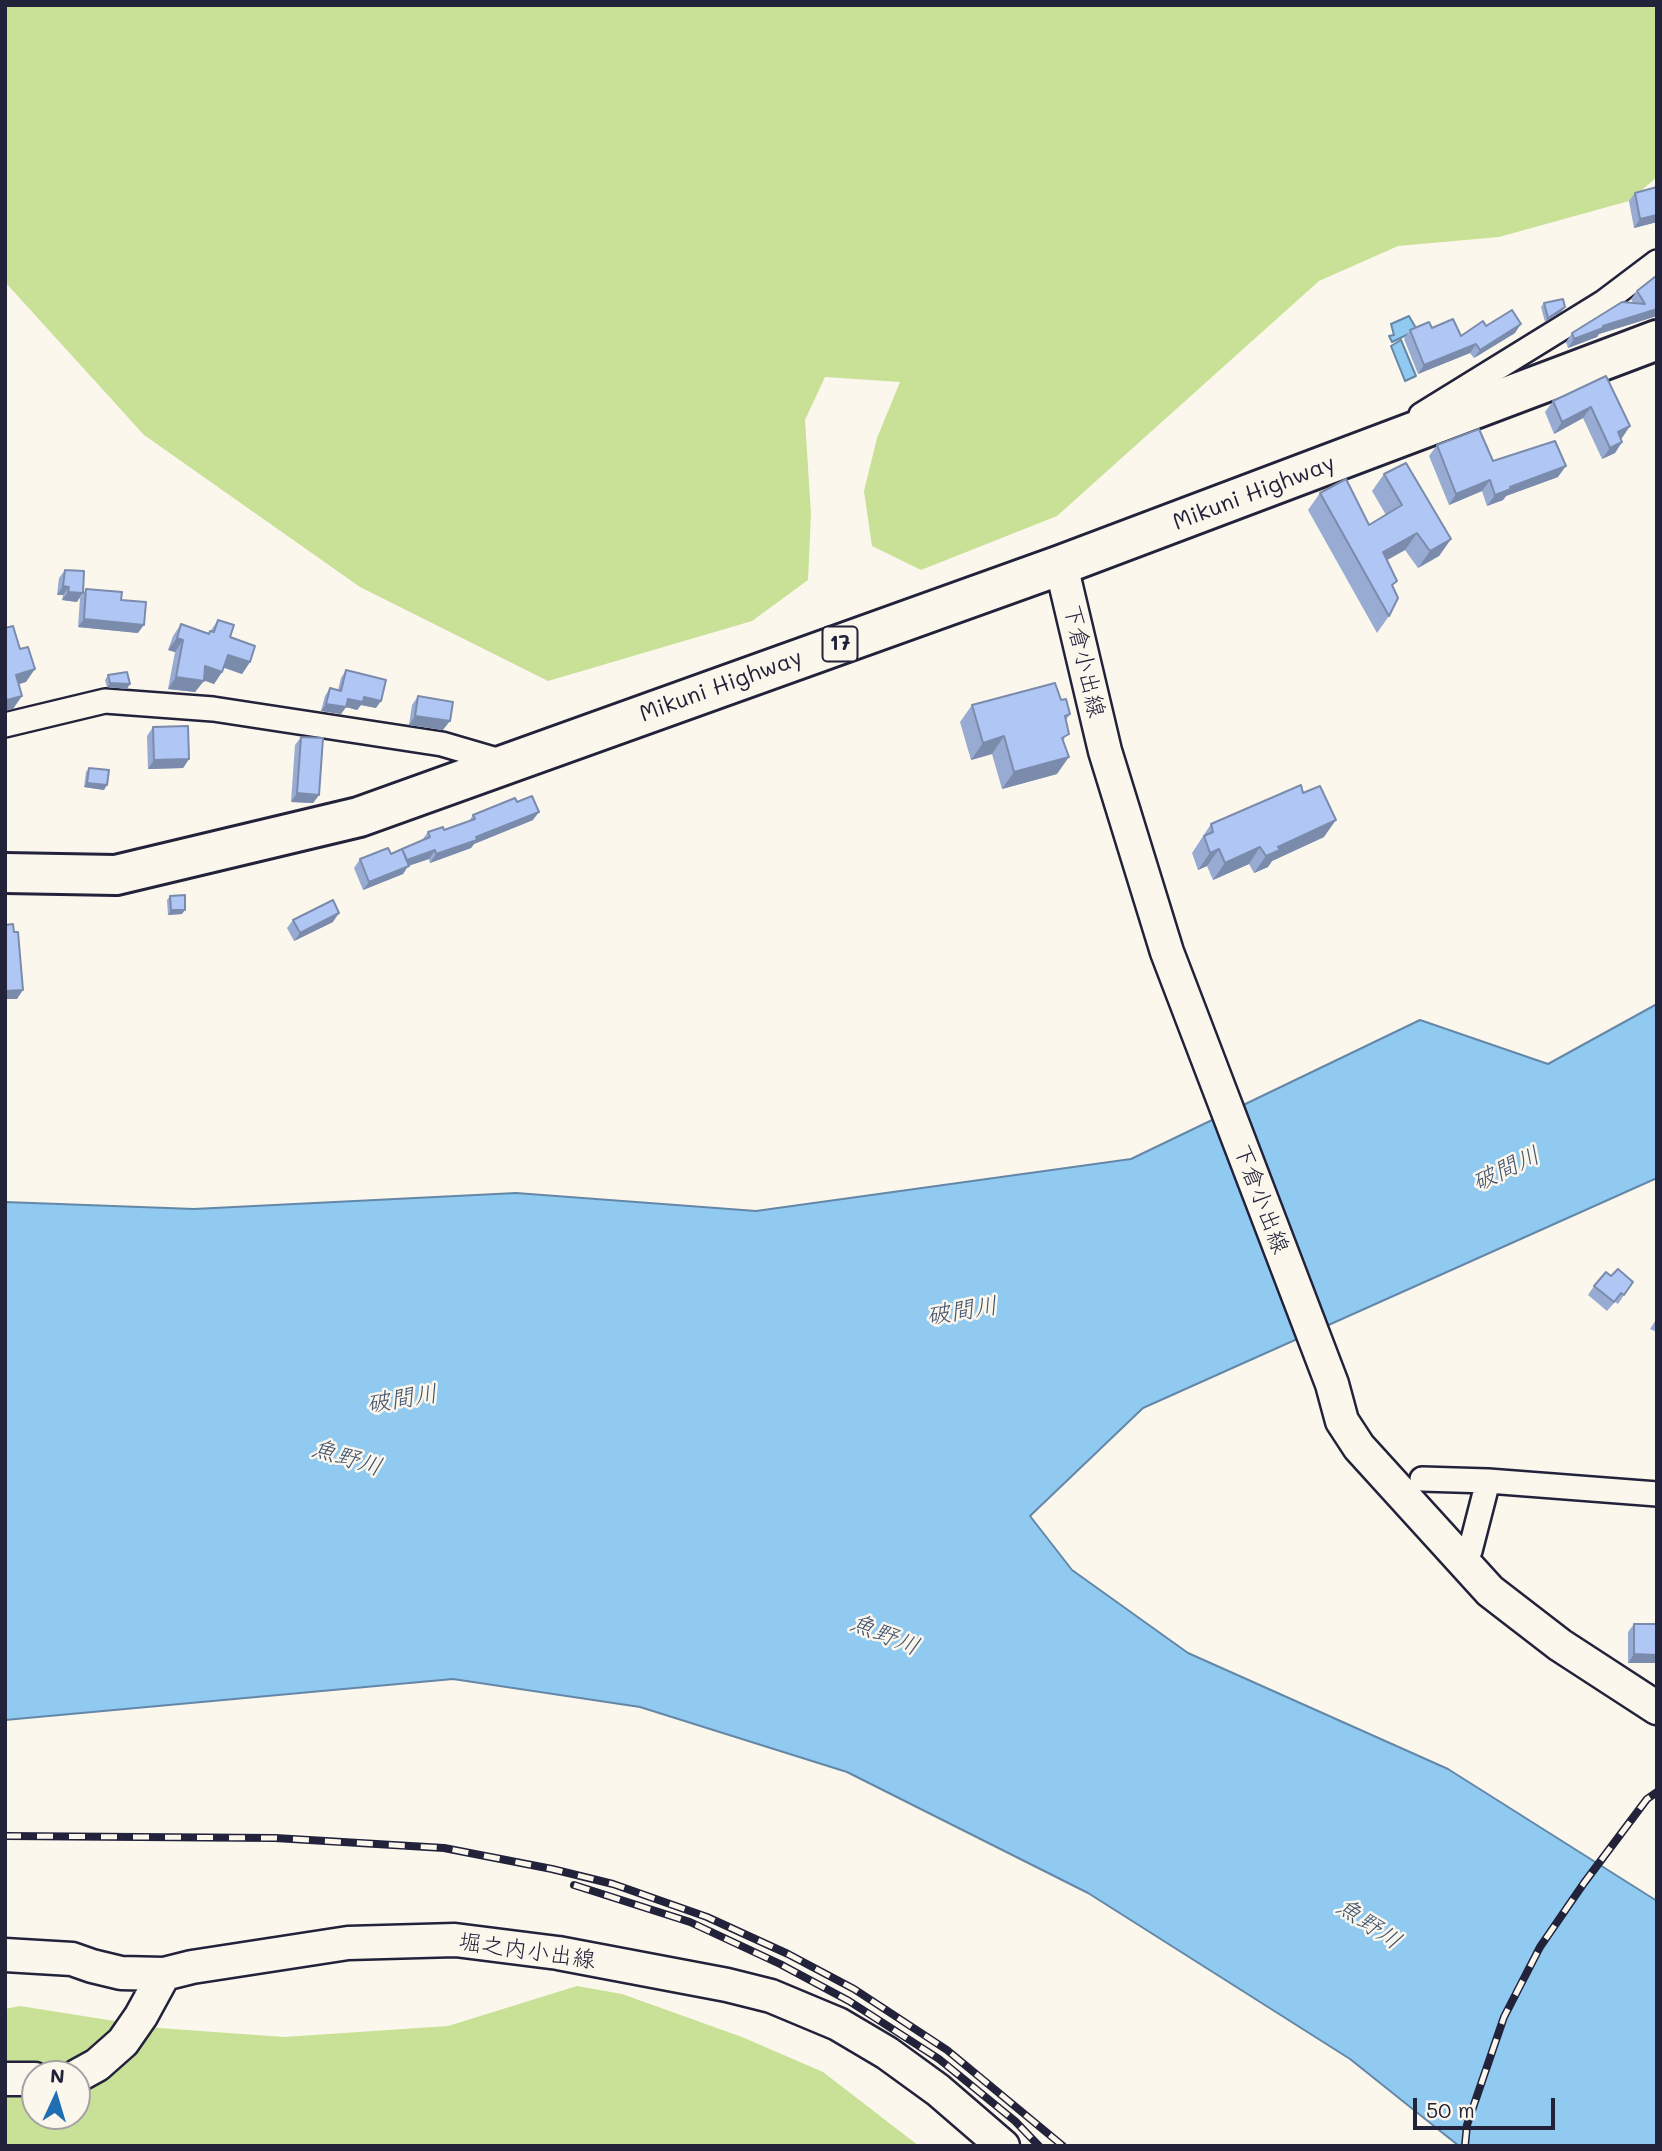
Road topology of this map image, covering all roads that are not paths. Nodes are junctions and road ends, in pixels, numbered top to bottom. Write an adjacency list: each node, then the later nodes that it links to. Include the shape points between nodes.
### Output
1 (1657, 262): 3 (street, via 1604,302)
2 (1657, 340): 3 (highway, Mikuni Highway / 17)
3 (1359, 453): 4 (highway, Mikuni Highway / 17)
4 (1061, 565): 6 (highway, Mikuni Highway / 17); 11 (main road, 下倉小出線, via 1105,751 1173,965 1342,1421 1359,1447)
5 (5, 724): 6 (street, via 105,701 213,709 442,744)
6 (507, 763): 7 (highway, Mikuni Highway / 17, via 359,817 116,874)
7 (5, 873)
8 (1422, 1479): 9 (street)
9 (1488, 1481): 10 (street); 11 (street, via 1470,1551)
10 (1657, 1494)
11 (1461, 1559): 12 (main road, 下倉小出線, via 1490,1591 1560,1645)
12 (1657, 1708)
13 (5, 1955): 14 (main road, 堀之内小出線, via 72,1959 121,1972)
14 (164, 1974): 15 (main road, via 123,2042); 16 (main road, 堀之内小出線, via 348,1943 455,1940 558,1952 727,1985 771,1996 838,2024 887,2053)
15 (91, 2069)
16 (1003, 2146)

